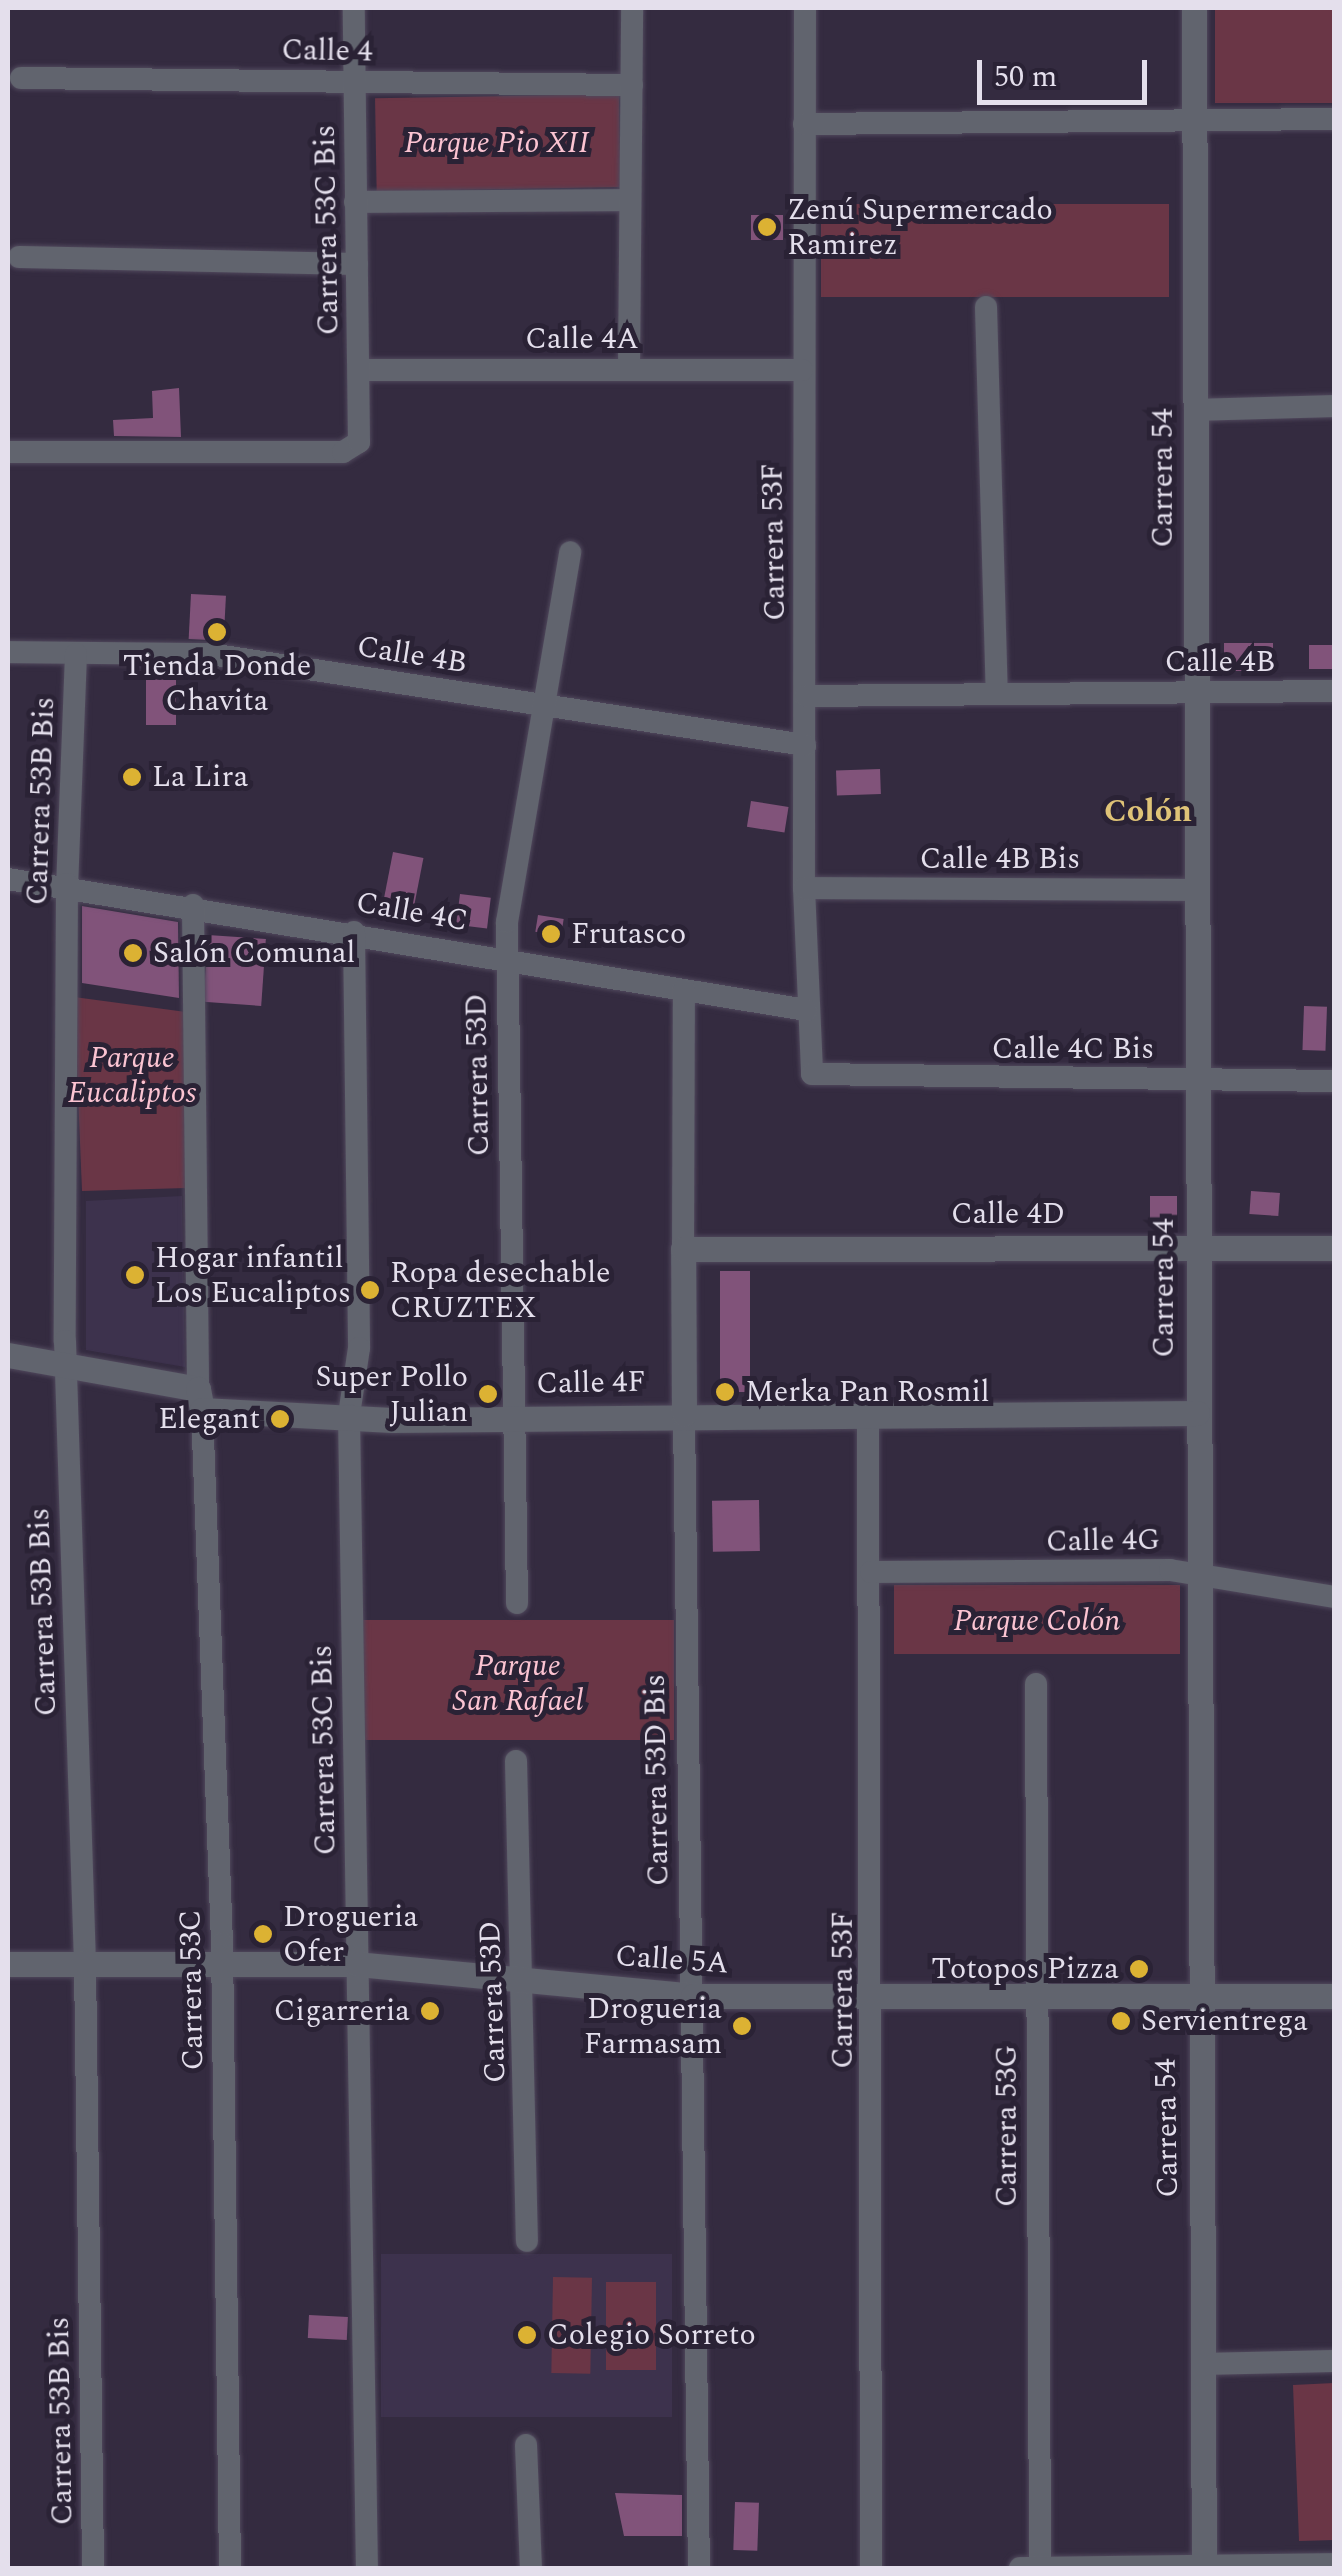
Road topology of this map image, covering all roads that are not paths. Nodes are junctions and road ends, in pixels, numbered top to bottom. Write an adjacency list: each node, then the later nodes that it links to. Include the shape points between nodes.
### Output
1 (354, 8): 6 (street, Carrera 53C Bis)
2 (632, 8): 7 (street)
3 (805, 8): 10 (street, Carrera 53F)
4 (1194, 8): 9 (street, Carrera 54)
5 (21, 78): 6 (street, Calle 4)
6 (354, 82): 7 (street, Calle 4); 12 (street, Carrera 53C Bis)
7 (632, 85): 11 (street)
8 (1334, 118): 9 (street)
9 (1194, 120): 10 (street); 20 (street, Carrera 54)
10 (804, 124): 18 (street, Carrera 53F)
11 (630, 200): 12 (street); 16 (street)
12 (354, 202): 14 (street, Carrera 53C Bis)
13 (19, 257): 14 (street)
14 (357, 264): 17 (street, Carrera 53C Bis)
15 (986, 307): 27 (street)
16 (629, 369): 17 (street, Calle 4A); 18 (street, Calle 4A)
17 (361, 370): 21 (street, Carrera 53C Bis, via 354,448)
18 (802, 370): 28 (street, Carrera 53F)
19 (1334, 406): 20 (street)
20 (1195, 410): 26 (street, Carrera 54)
21 (8, 452)
22 (570, 552): 29 (street, Carrera 53D)
23 (8, 652): 24 (street, Calle 4B)
24 (76, 654): 29 (street, Calle 4B, via 210,654); 32 (street, Carrera 53B Bis)
25 (1334, 691): 26 (street, Calle 4B)
26 (1196, 692): 27 (street, Calle 4B); 34 (street, Carrera 54)
27 (997, 694): 28 (street, Calle 4B)
28 (806, 696): 30 (street, Carrera 53F)
29 (541, 706): 30 (street, Calle 4B); 37 (street, Carrera 53D)
30 (805, 745): 33 (street, Carrera 53F)
31 (8, 878): 32 (street, Calle 4C)
32 (67, 884): 35 (street, Calle 4C); 47 (street, Carrera 53B Bis)
33 (804, 888): 34 (street, Calle 4B Bis); 39 (street, Carrera 53F)
34 (1196, 890): 41 (street, Carrera 54)
35 (193, 905): 36 (street, Calle 4C); 48 (street, Carrera 53C)
36 (354, 932): 37 (street, Calle 4C); 52 (street, Carrera 53C Bis, via 359,1348)
37 (506, 959): 38 (street, Calle 4C); 53 (street, Carrera 53D)
38 (684, 990): 39 (street, Calle 4C); 45 (street, Carrera 53D Bis)
39 (806, 1010): 40 (street, Carrera 53F)
40 (812, 1074): 41 (street, Calle 4C Bis)
41 (1196, 1079): 42 (street, Calle 4C Bis); 43 (street, Carrera 54)
42 (1334, 1081)
43 (1197, 1246): 44 (street, Calle 4D); 45 (street, Calle 4D); 50 (street, Carrera 54)
44 (1334, 1248)
45 (683, 1250): 51 (street, Carrera 53D Bis)
46 (8, 1355): 47 (street, Calle 4F)
47 (67, 1366): 48 (street, Calle 4F); 61 (street, Carrera 53B Bis)
48 (200, 1400): 52 (street, Calle 4F); 60 (street, Carrera 53C)
49 (868, 1412): 50 (street, Calle 4F); 51 (street, Calle 4F); 54 (street, Carrera 53F)
50 (1197, 1412): 55 (street, Carrera 54)
51 (684, 1414): 53 (street, Calle 4F); 65 (street, Carrera 53D Bis)
52 (349, 1415): 53 (street, Calle 4F); 63 (street, Carrera 53C Bis)
53 (513, 1417): 57 (street, Carrera 53D)
54 (871, 1572): 55 (street, Calle 4G); 69 (street, Carrera 53F)
55 (1197, 1572): 56 (street, Calle 4G); 66 (street, Carrera 54)
56 (1334, 1597)
57 (517, 1603)
58 (1036, 1684): 68 (street, Carrera 53G)
59 (516, 1761): 64 (street, Carrera 53D)
60 (222, 1960): 61 (street, Calle 5A); 63 (street, Calle 5A); 76 (street, Carrera 53C)
61 (85, 1962): 62 (street, Calle 5A); 75 (street, Carrera 53B Bis)
62 (8, 1964)
63 (357, 1964): 64 (street, Calle 5A); 77 (street, Carrera 53C Bis)
64 (521, 1982): 65 (street, Calle 5A); 70 (street, Carrera 53D)
65 (692, 1996): 69 (street, Calle 5A); 79 (street, Carrera 53D Bis)
66 (1198, 1996): 67 (street, Calle 5A); 68 (street, Calle 5A); 72 (street, Carrera 54)
67 (1334, 1996)
68 (1036, 1998): 69 (street, Calle 5A); 82 (street, Carrera 53G)
69 (874, 1999): 80 (street, Carrera 53F)
70 (527, 2241)
71 (1334, 2361): 72 (street)
72 (1202, 2364): 83 (street, Carrera 54)
73 (526, 2444): 78 (street)
74 (1334, 2564): 83 (street)
75 (92, 2568)
76 (230, 2568)
77 (367, 2568)
78 (531, 2568)
79 (698, 2568)
80 (872, 2568)
81 (1020, 2568): 82 (street)
82 (1040, 2568): 83 (street)
83 (1204, 2568)

